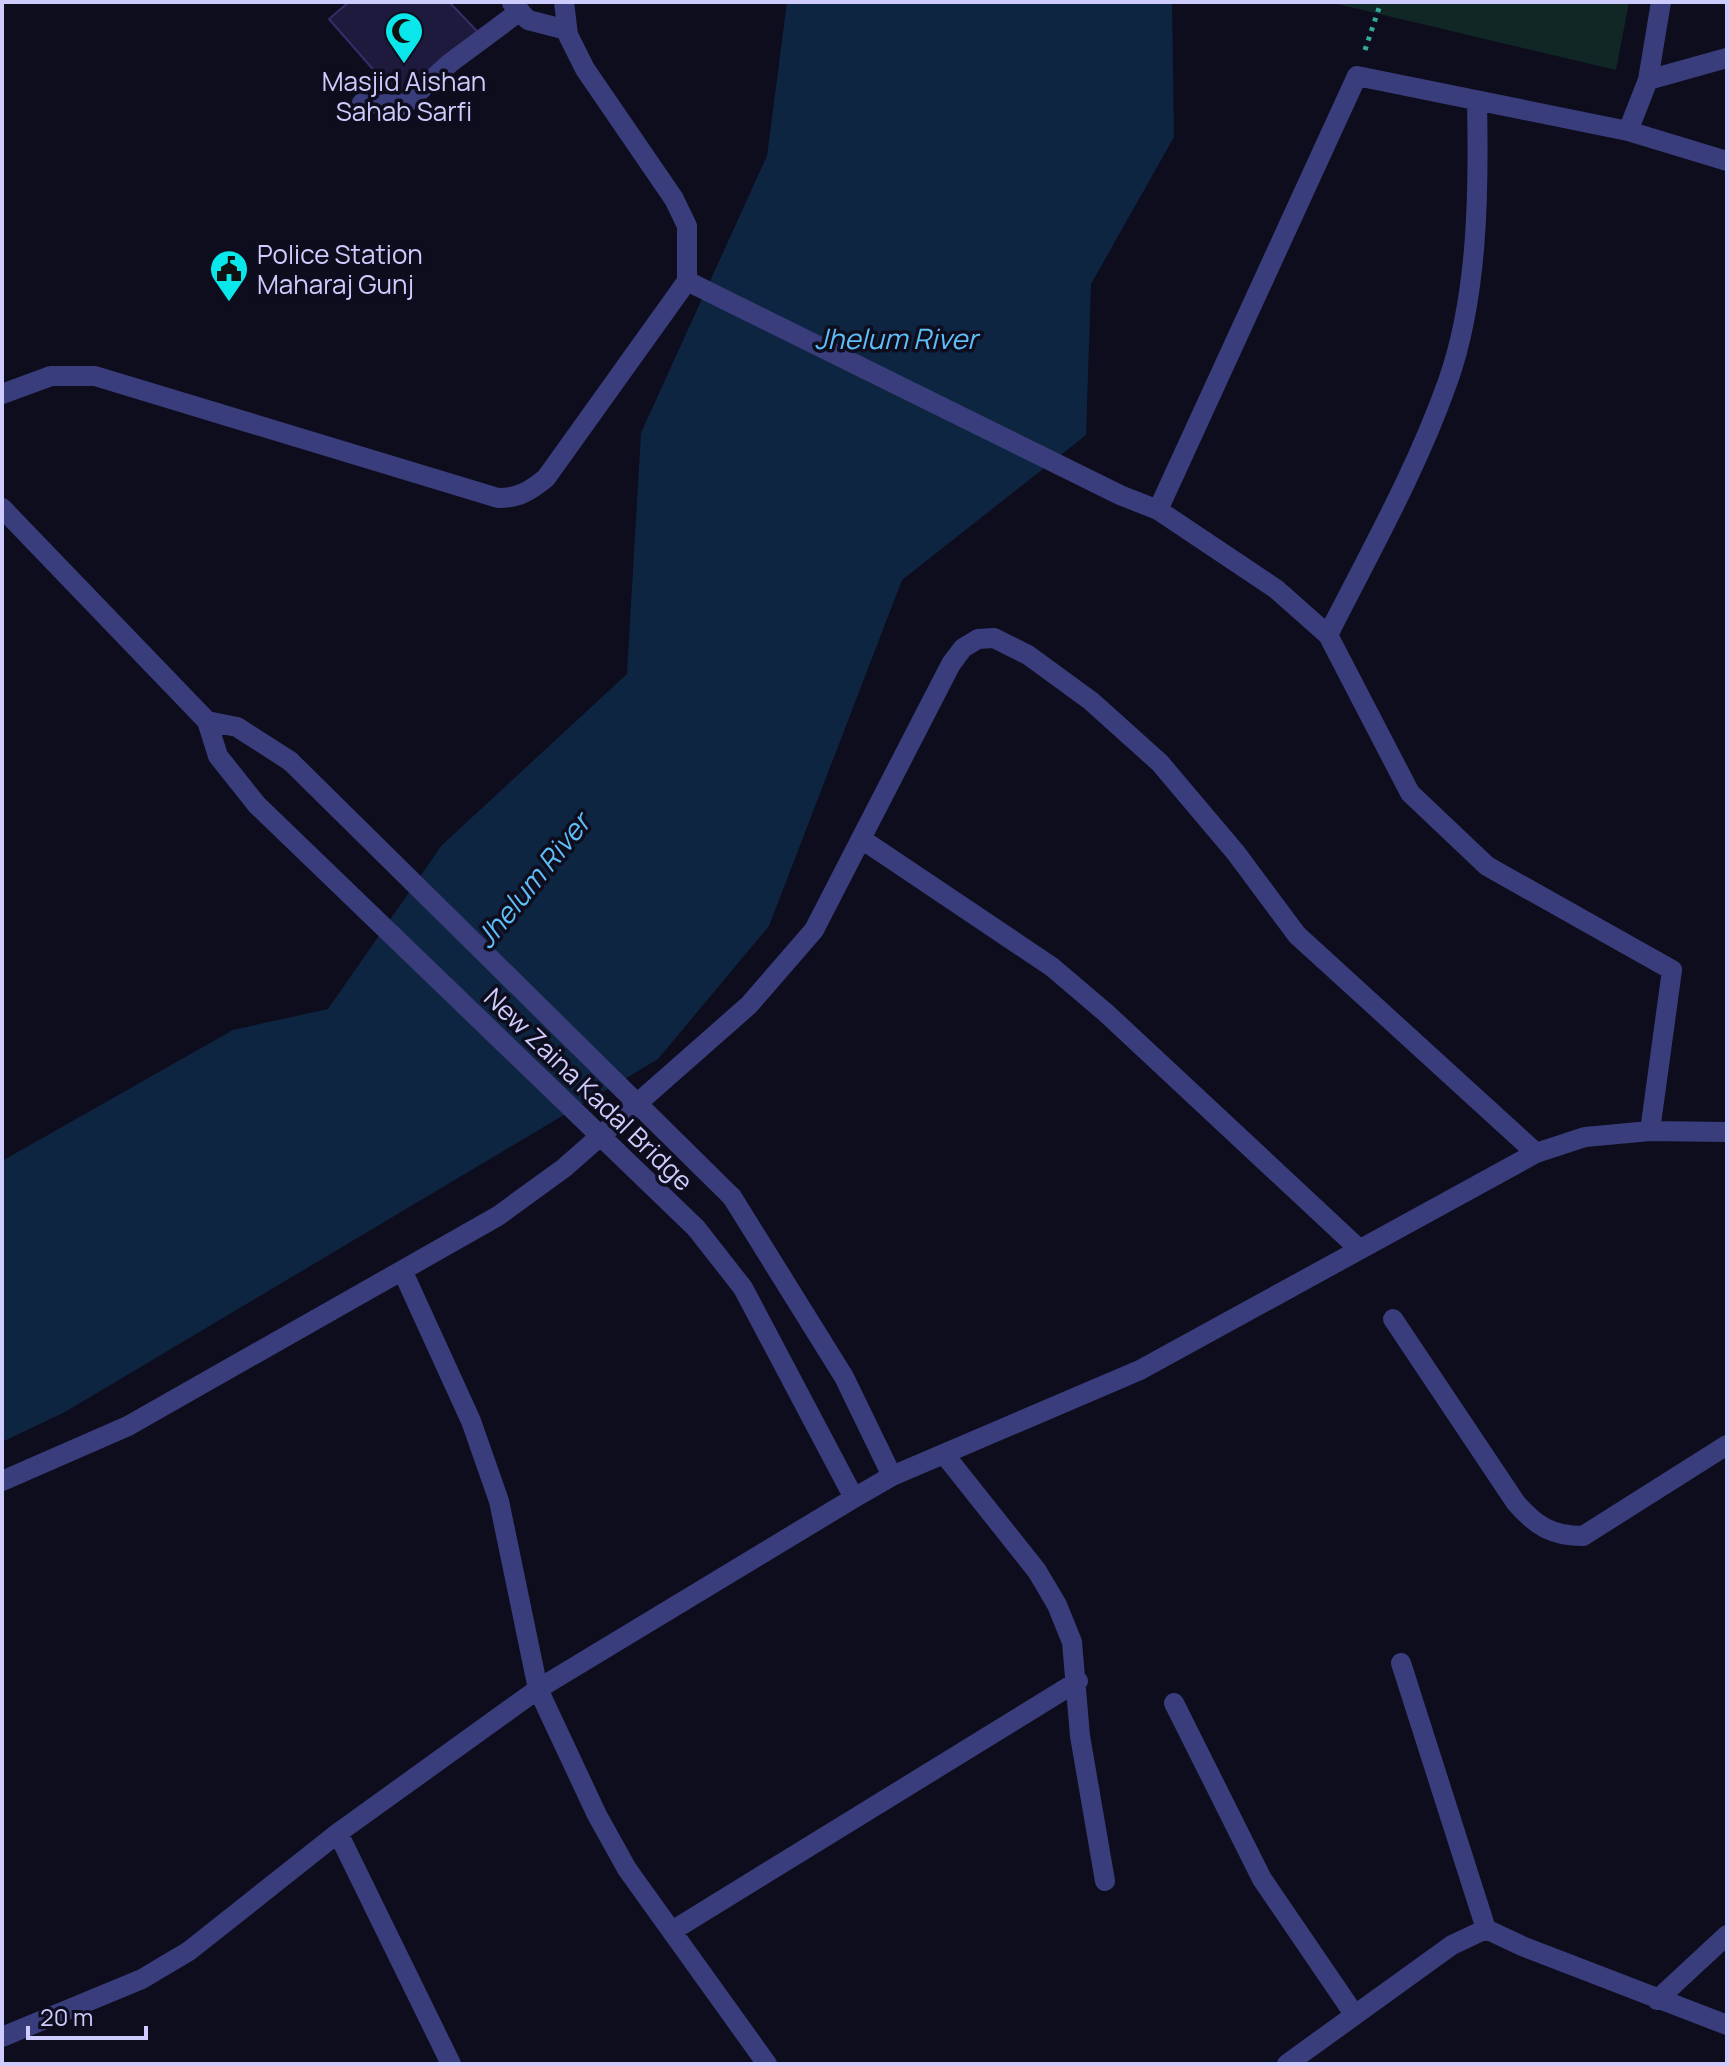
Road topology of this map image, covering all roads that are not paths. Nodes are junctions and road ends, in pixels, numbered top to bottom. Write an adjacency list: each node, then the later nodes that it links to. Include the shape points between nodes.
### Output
1 (564, 2): 4 (street)
2 (1661, 2): 6 (street)
3 (516, 6): 4 (street, via 528,20); 8 (street, via 404,105)
4 (567, 30): 11 (street, via 585,69 674,199 687,226)
5 (1727, 58): 6 (street)
6 (1648, 80): 9 (street)
7 (1477, 102): 9 (street); 14 (street, via 1357,76); 15 (street, via 1479,188 1467,294 1449,379 1407,482)
8 (362, 103)
9 (1628, 131): 10 (street)
10 (1727, 161)
11 (696, 286): 12 (street, via 546,478 514,498 498,498 95,376 51,376); 14 (street)
12 (2, 394)
13 (2, 508): 16 (street)
14 (1158, 510): 15 (street, via 1276,589)
15 (1328, 635): 18 (street, via 1410,793 1487,866 1672,970)
16 (207, 721): 26 (street, New Zaina Kadal Bridge, bridge, via 237,727 290,761 732,1197 844,1377); 28 (street, New Zaina Kadal Bridge, bridge, via 218,756 257,805 696,1228 743,1288)
17 (863, 840): 20 (street, via 951,664 963,648 994,638 1028,655 1160,763 1297,935); 21 (street, via 1052,967); 22 (street, via 814,930 749,1005 555,1175)
18 (1650, 1131): 19 (street); 20 (street, via 1585,1137)
19 (1727, 1132)
20 (1536, 1153): 21 (street)
21 (1358, 1248): 25 (street, via 1140,1370)
22 (403, 1272): 27 (street, via 128,1426); 31 (street, via 471,1421 495,1489)
23 (1393, 1319): 24 (street, via 1516,1503 1535,1524 1561,1536 1583,1536)
24 (1727, 1445)
25 (944, 1454): 26 (street); 30 (street, via 1051,1594 1072,1642)
26 (892, 1476): 28 (street)
27 (2, 1481)
28 (854, 1498): 31 (street)
29 (1401, 1663): 35 (street)
30 (1078, 1681): 34 (street, via 1080,1736); 36 (street)
31 (538, 1689): 33 (street); 36 (street, via 627,1869)
32 (1174, 1703): 39 (street, via 1262,1879)
33 (338, 1833): 41 (street, via 189,1951 142,1979); 43 (street)
34 (1105, 1881)
35 (1486, 1929): 38 (street); 39 (street, via 1452,1945)
36 (672, 1931): 44 (street)
37 (1727, 1935): 38 (street)
38 (1657, 2000): 40 (street)
39 (1354, 2014): 42 (street)
40 (1727, 2025)
41 (2, 2037)
42 (1293, 2062)
43 (451, 2064)
44 (767, 2064)

